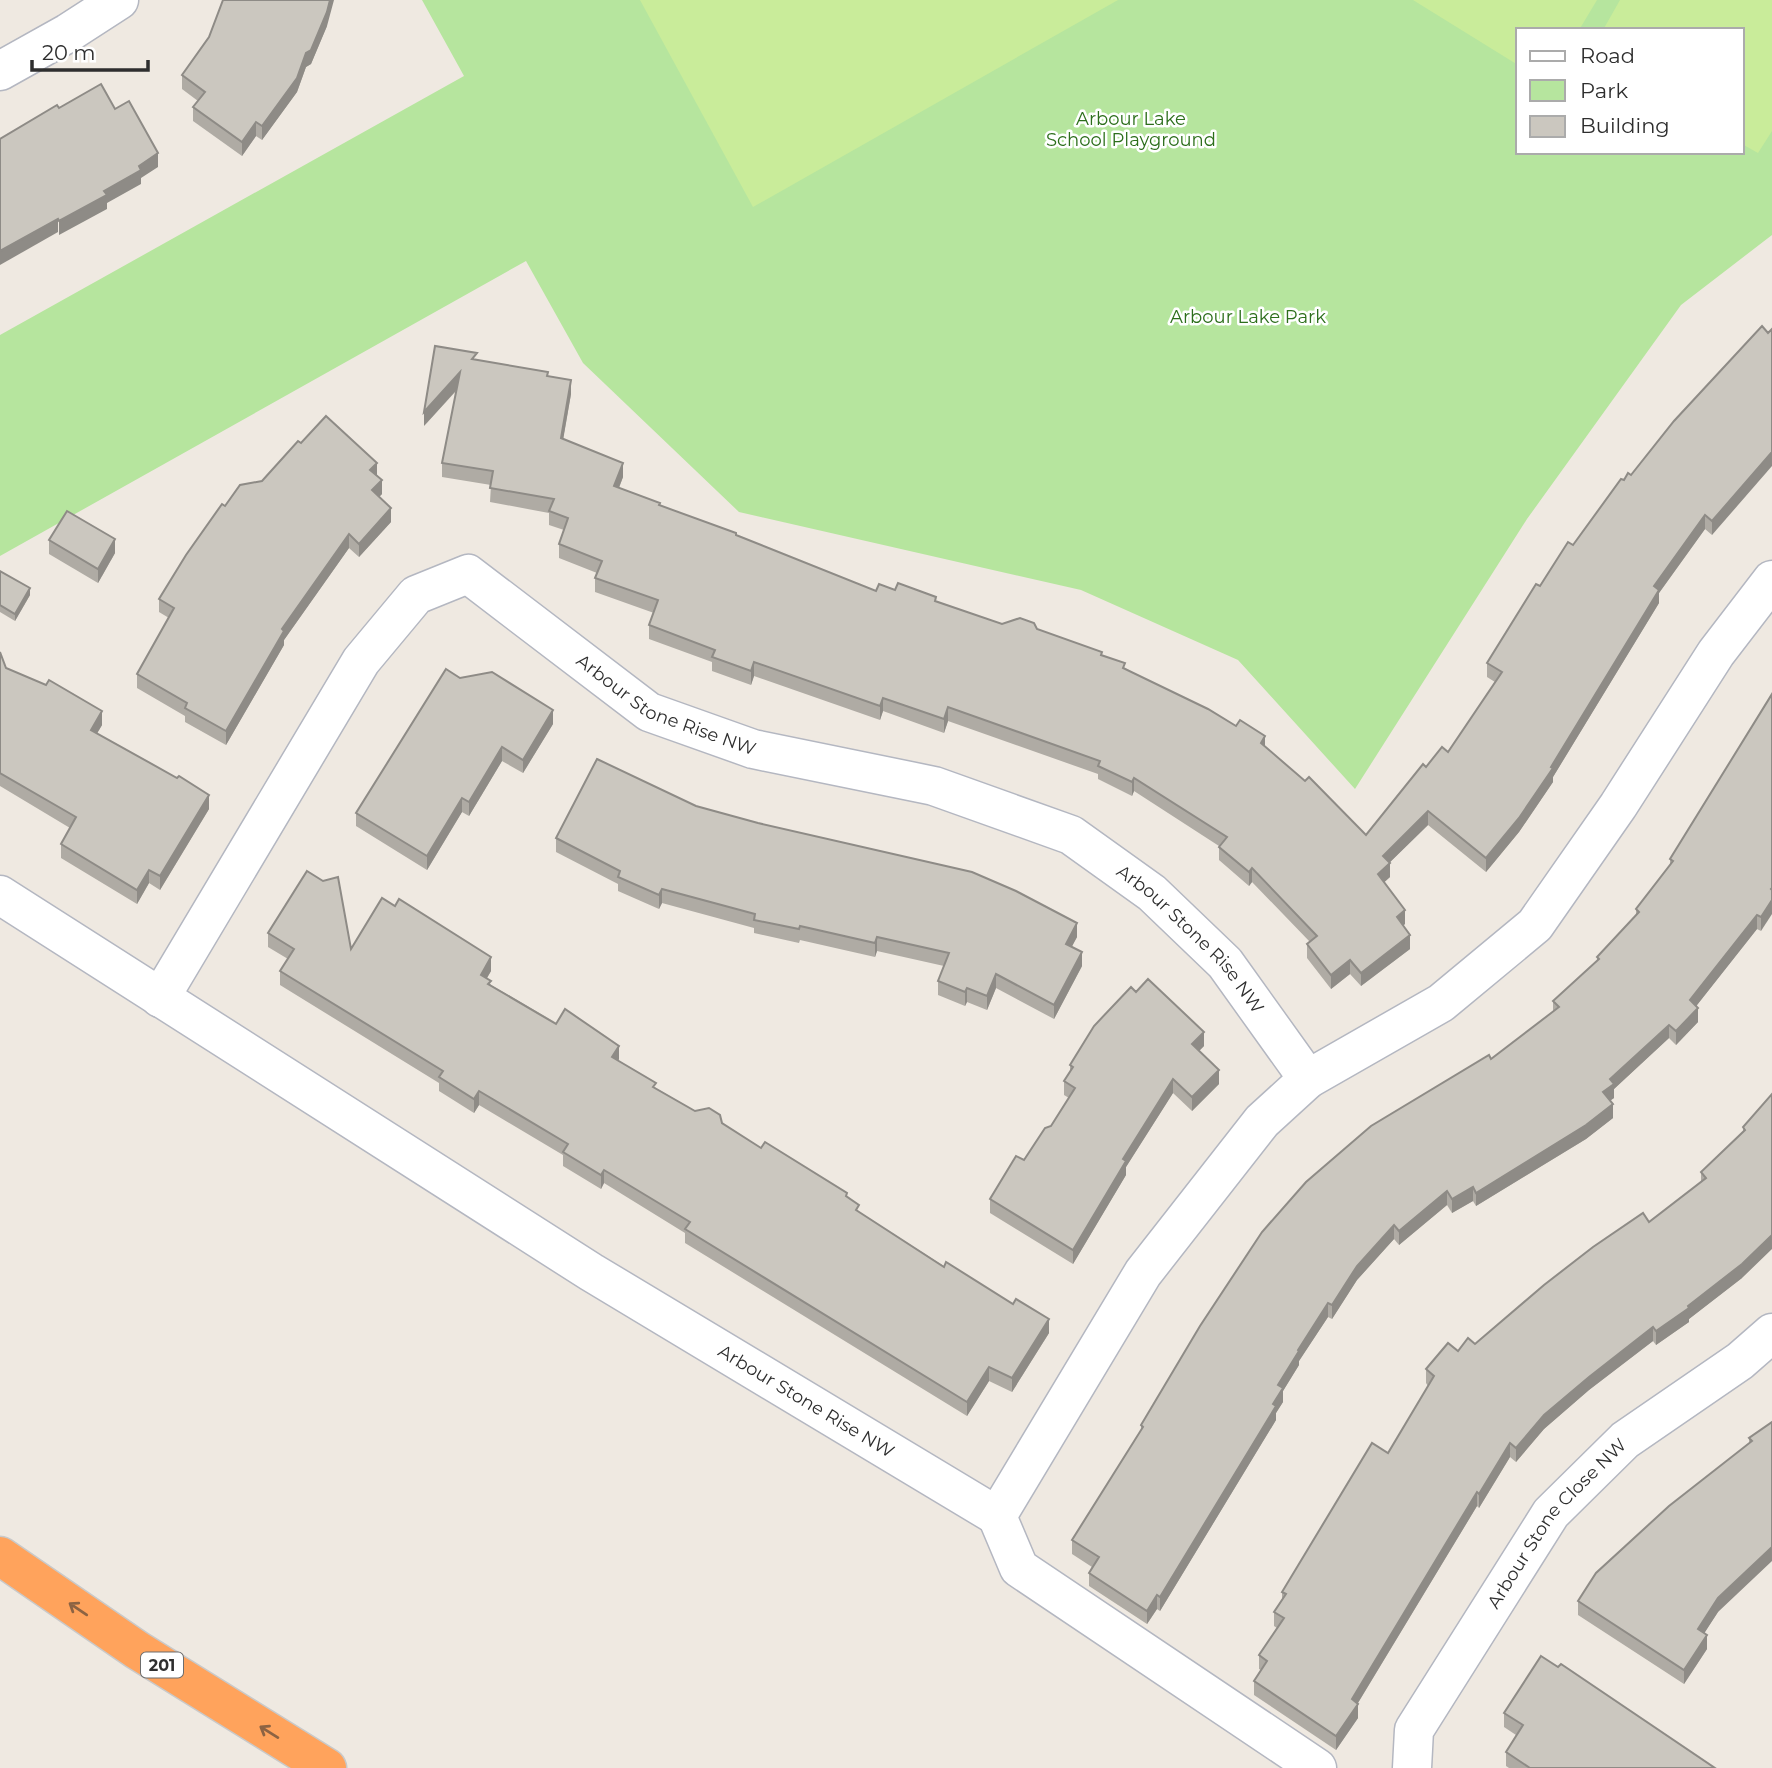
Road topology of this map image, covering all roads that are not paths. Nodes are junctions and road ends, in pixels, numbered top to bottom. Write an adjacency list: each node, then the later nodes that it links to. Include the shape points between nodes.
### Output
1 (119, 0): 2 (street)
2 (0, 71)
3 (1772, 580): 6 (street, via 1716,653 1535,925 1441,1003)
4 (0, 895): 5 (street, Arbour Stone Rise NW)
5 (160, 998): 6 (street, Arbour Stone Rise NW, via 361,661 416,595 468,575 649,712 753,749 934,786 1071,835 1152,894 1224,962); 8 (street, Arbour Stone Rise NW, via 591,1272)
6 (1307, 1079): 8 (street, via 1262,1121 1143,1273)
7 (1772, 1333): 12 (street, Arbour Stone Close NW, via 1740,1361 1625,1440 1551,1513 1414,1730)
8 (997, 1516): 11 (street, via 1019,1567)
9 (0, 1556): 10 (highway, 201, one-way to 9, via 137,1650)
10 (327, 1768)
11 (1317, 1768)
12 (1412, 1768)

